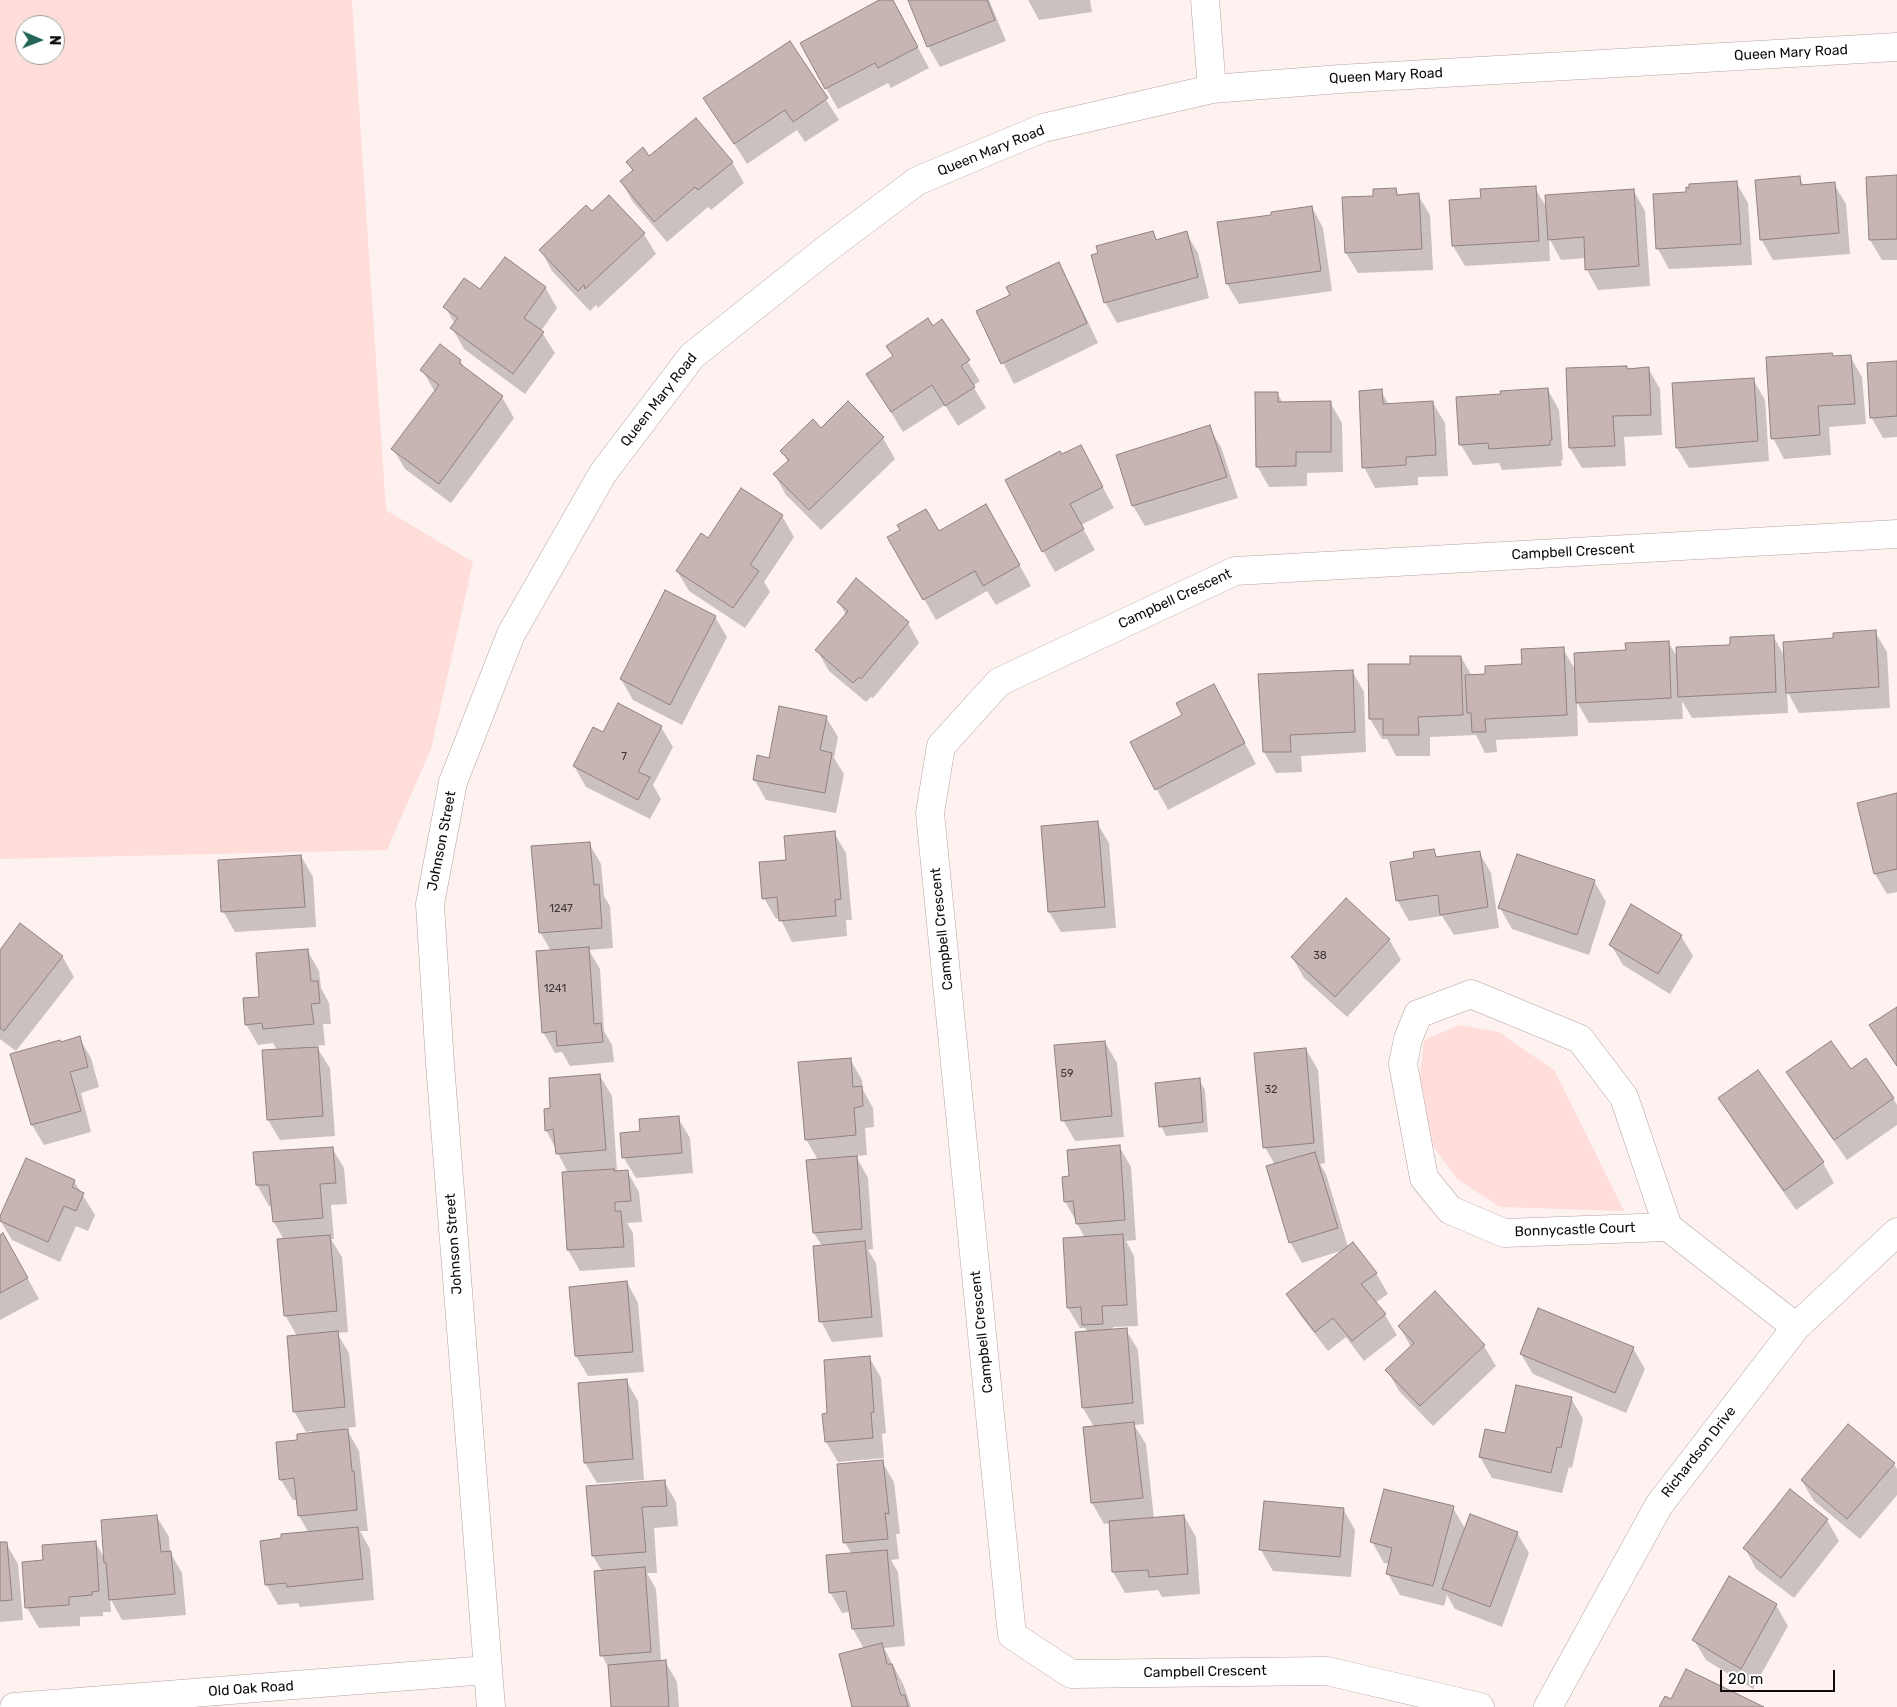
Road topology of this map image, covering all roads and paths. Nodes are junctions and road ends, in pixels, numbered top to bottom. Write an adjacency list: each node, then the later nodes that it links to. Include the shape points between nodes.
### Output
1 (1205, 0): 3 (street)
2 (1897, 47): 3 (street, Queen Mary Road, via 1350,78)
3 (1212, 89): 5 (street, Queen Mary Road, via 1042,128 917,181 692,356 603,473 511,634)
4 (1897, 534): 12 (street, Campbell Crescent, via 1235,571 999,682 941,746 930,813 1012,1635 1071,1674 1327,1671)
5 (453, 782): 9 (street, Johnson Street, via 430,904)
6 (1668, 1226): 6 (street, Bonnycastle Court, via 1624,1097 1580,1039 1472,994 1418,1014 1403,1064 1424,1178 1450,1210 1504,1233); 8 (street)
7 (1897, 1232): 8 (street, Richardson Drive)
8 (1796, 1327): 13 (street, Richardson Drive, via 1658,1504)
9 (487, 1670): 10 (street, Old Oak Road); 11 (street, Johnson Street)
10 (14, 1707)
11 (491, 1707)
12 (1480, 1707)
13 (1548, 1707)

